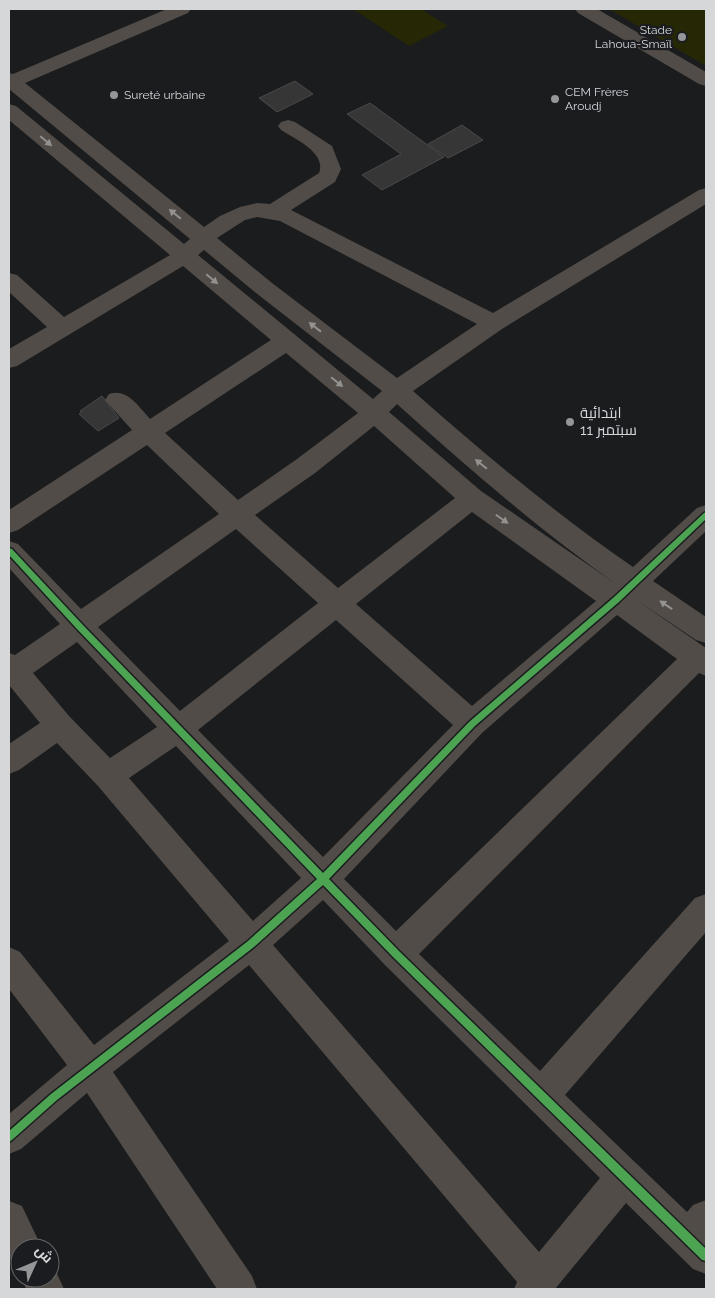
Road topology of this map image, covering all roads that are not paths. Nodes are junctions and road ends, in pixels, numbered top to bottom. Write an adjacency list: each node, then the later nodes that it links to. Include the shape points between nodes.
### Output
1 (182, 9): 4 (street)
2 (584, 9): 3 (street)
3 (706, 80)
4 (10, 82): 9 (street, one-way to 4)
5 (9, 110): 10 (street, one-way to 10)
6 (288, 126): 8 (street, via 325,150 331,169 328,177)
7 (706, 194): 12 (street)
8 (274, 211): 9 (street, via 254,210 240,214); 12 (street)
9 (204, 238): 10 (street); 16 (street, one-way to 9)
10 (184, 256): 13 (street); 14 (street, one-way to 14)
11 (9, 280): 13 (street)
12 (494, 323): 16 (street)
13 (64, 328): 15 (street)
14 (287, 341): 18 (street, one-way to 18); 19 (street)
15 (9, 360)
16 (397, 390): 18 (street); 25 (street, one-way to 16, via 599,558 471,456)
17 (118, 400): 19 (street)
18 (374, 413): 20 (street); 21 (street)
19 (148, 432): 21 (street); 23 (street)
20 (472, 498): 25 (street, one-way to 25); 26 (street)
21 (237, 515): 26 (street); 27 (street)
22 (706, 515): 25 (street)
23 (9, 523)
24 (9, 551): 27 (street)
25 (624, 591): 28 (street); 30 (street)
26 (337, 604): 30 (street); 32 (street)
27 (79, 626): 29 (street); 32 (street)
28 (703, 651): 38 (street)
29 (11, 668): 31 (street)
30 (472, 724): 35 (street)
31 (59, 725): 33 (street); 34 (street)
32 (179, 728): 34 (street); 35 (street)
33 (9, 761)
34 (108, 776): 37 (street)
35 (323, 879): 37 (street); 38 (street)
36 (706, 909): 41 (street)
37 (251, 944): 40 (street); 47 (street)
38 (396, 954): 41 (street)
39 (9, 963): 40 (street)
40 (92, 1069): 42 (street); 48 (street)
41 (542, 1096): 43 (street)
42 (9, 1136)
43 (624, 1177): 46 (street); 47 (street)
44 (9, 1219): 45 (street)
45 (19, 1238)
46 (700, 1238)
47 (536, 1285)
48 (239, 1289)

